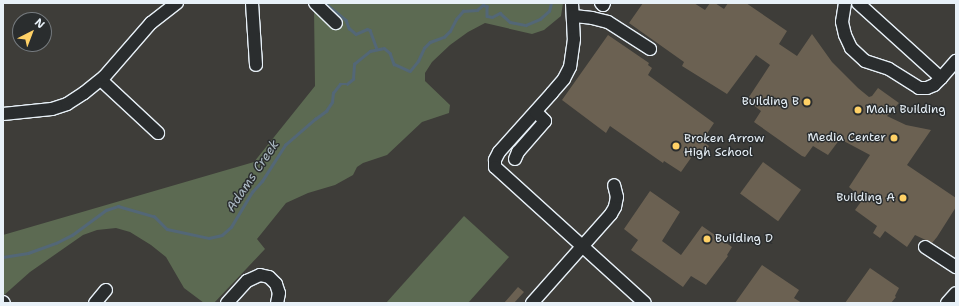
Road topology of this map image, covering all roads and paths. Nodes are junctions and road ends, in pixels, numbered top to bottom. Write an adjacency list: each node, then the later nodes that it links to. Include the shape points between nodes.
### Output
1 (177, 3): 15 (street, via 151,23)
2 (252, 3): 13 (street)
3 (315, 3): 10 (street)
4 (572, 3): 9 (street)
5 (601, 3): 6 (street)
6 (604, 3)
7 (845, 3): 14 (street, via 842,22 845,35 851,48 865,61 889,69 919,88 928,88)
8 (858, 3): 14 (street)
9 (574, 16): 11 (street, via 608,22); 16 (street, via 570,67 564,79)
10 (336, 23)
11 (650, 49)
12 (956, 61): 14 (street)
13 (256, 65)
14 (941, 78)
15 (101, 80): 17 (street, via 67,104 39,111); 18 (street)
16 (536, 112): 19 (street, via 545,121); 21 (street, via 499,152 495,167)
17 (3, 114)
18 (158, 133)
19 (515, 159)
20 (614, 185): 21 (street, via 617,197 615,207)
21 (582, 246): 29 (street); 30 (street)
22 (925, 247): 23 (street)
23 (956, 267)
24 (106, 290): 26 (street)
25 (956, 293): 31 (street)
26 (94, 303)
27 (228, 303): 28 (street, via 247,281 260,275 269,277 276,284 279,293)
28 (277, 303)
29 (532, 303)
30 (645, 303)
31 (947, 303)

